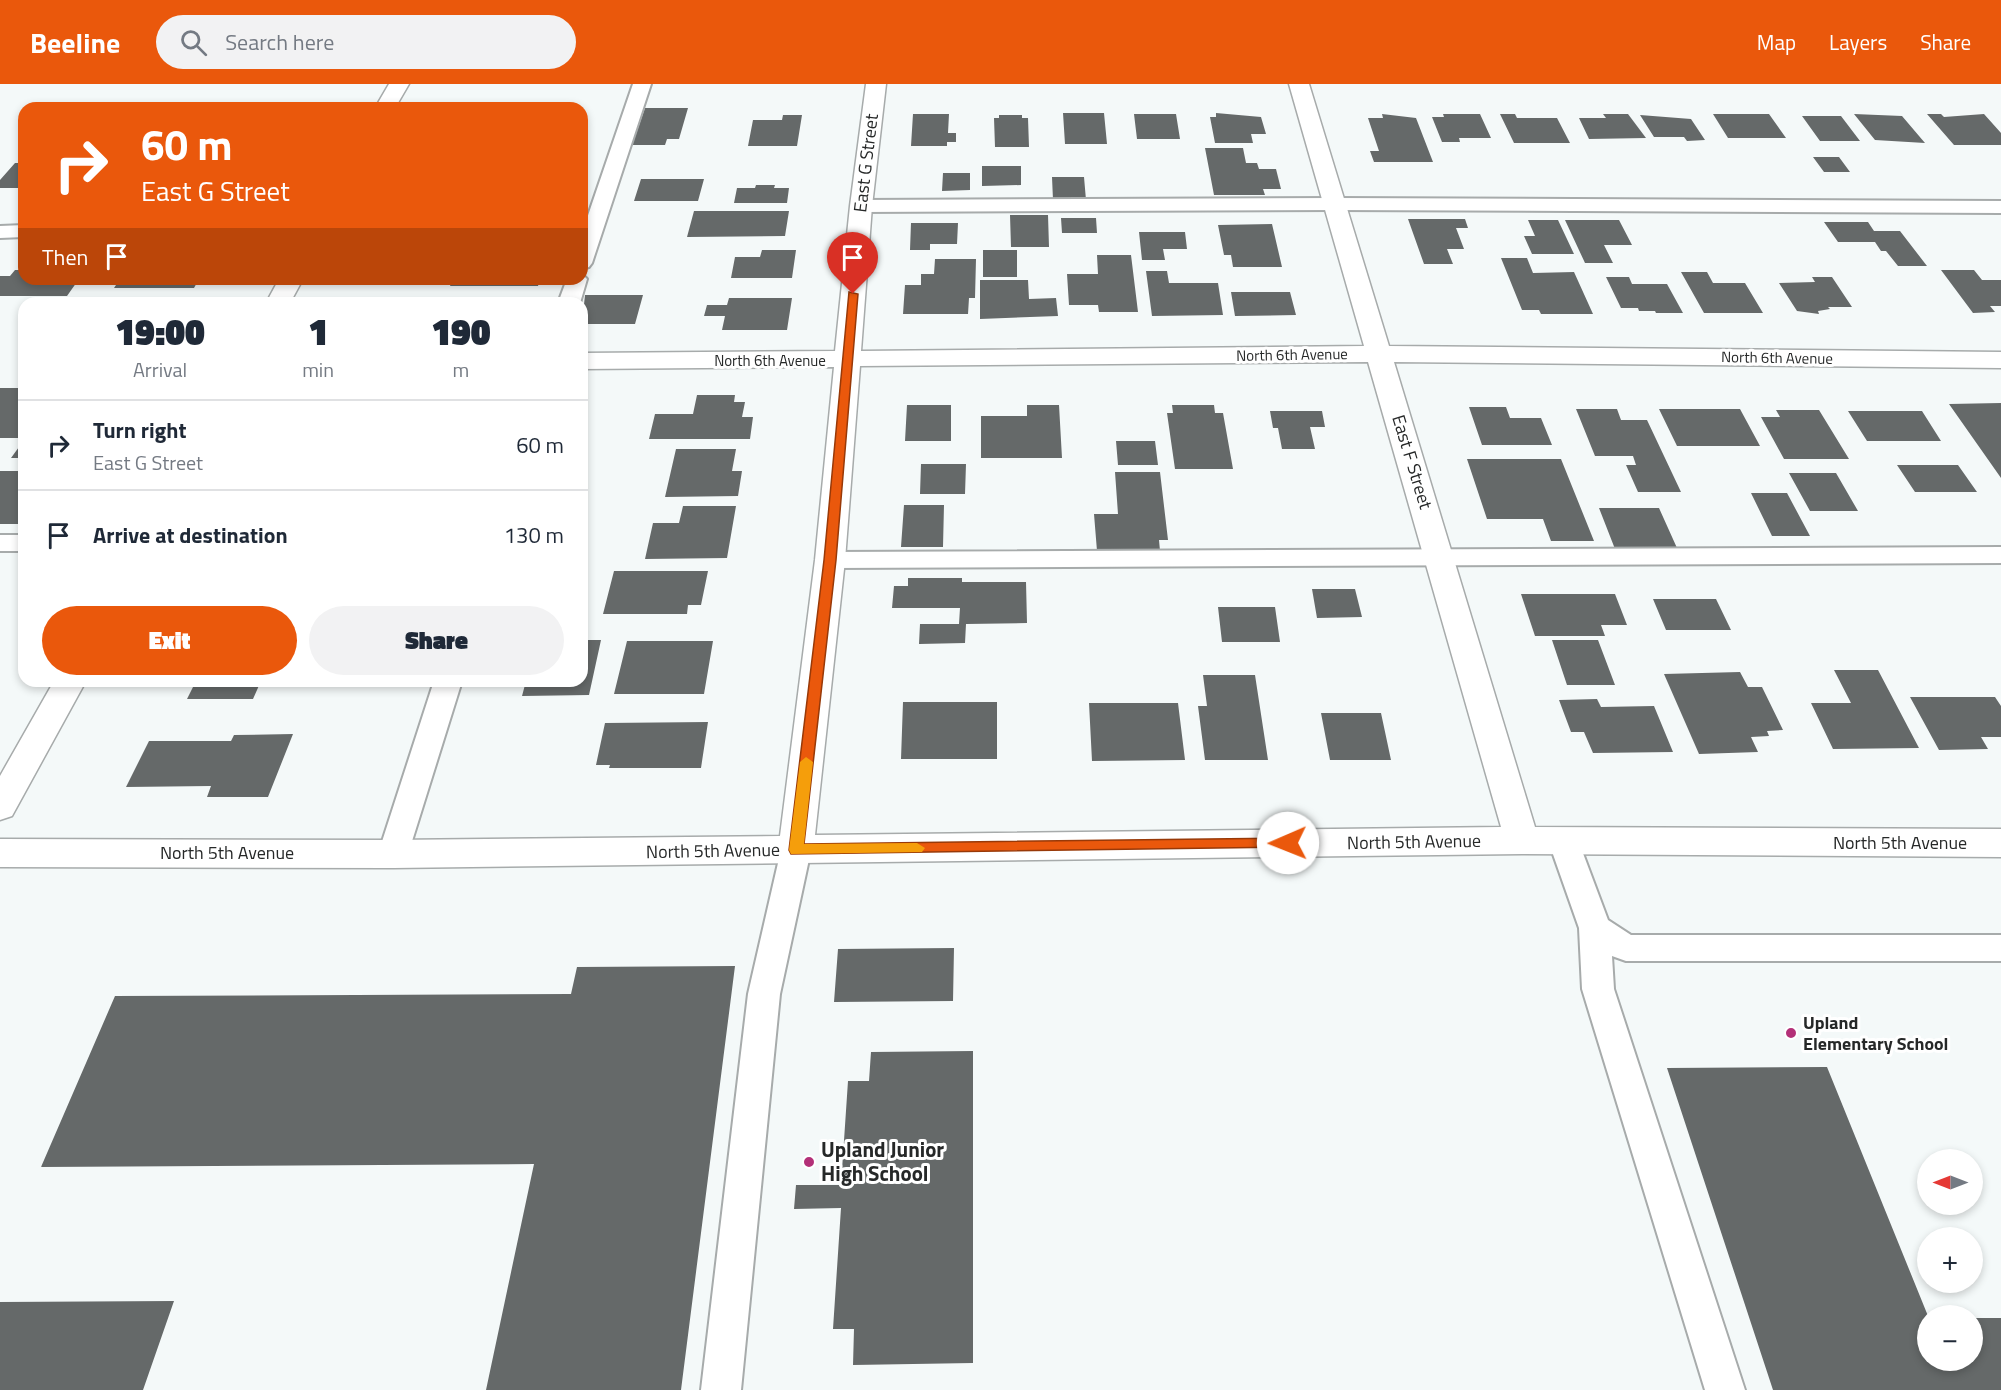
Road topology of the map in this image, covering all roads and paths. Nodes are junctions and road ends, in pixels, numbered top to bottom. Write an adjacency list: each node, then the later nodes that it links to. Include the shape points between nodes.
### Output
1 (399, 84): 5 (street)
2 (642, 84): 11 (lane)
3 (876, 84): 7 (street, East G Street)
4 (1299, 84): 6 (street, East F Street)
5 (389, 102)
6 (1335, 204): 7 (lane); 8 (lane); 12 (street, East F Street)
7 (861, 206): 13 (street, East G Street)
8 (2001, 207)
9 (18, 231): 10 (lane)
10 (0, 232)
11 (588, 245)
12 (1379, 354): 13 (street, North 6th Avenue); 14 (street, North 6th Avenue); 18 (street, East F Street)
13 (847, 360): 15 (street, North 6th Avenue); 20 (street, East G Street)
14 (2001, 360)
15 (588, 361)
16 (0, 543): 17 (lane)
17 (18, 543)
18 (1440, 555): 19 (lane); 20 (lane); 24 (street, East F Street)
19 (2001, 555)
20 (830, 560): 27 (street, East G Street)
21 (67, 687): 23 (street)
22 (446, 687): 29 (lane)
23 (0, 807)
24 (1522, 840): 25 (street, North 5th Avenue); 27 (street, North 5th Avenue)
25 (1563, 840): 26 (street, North 5th Avenue); 30 (lane)
26 (2001, 843)
27 (796, 850): 29 (street, North 5th Avenue); 32 (lane, via 764,994)
28 (0, 853): 29 (street, North 5th Avenue)
29 (393, 854)
30 (1595, 928): 31 (lane, via 1626,948); 33 (lane, via 1598,989)
31 (2001, 948)
32 (721, 1390)
33 (1725, 1390)

